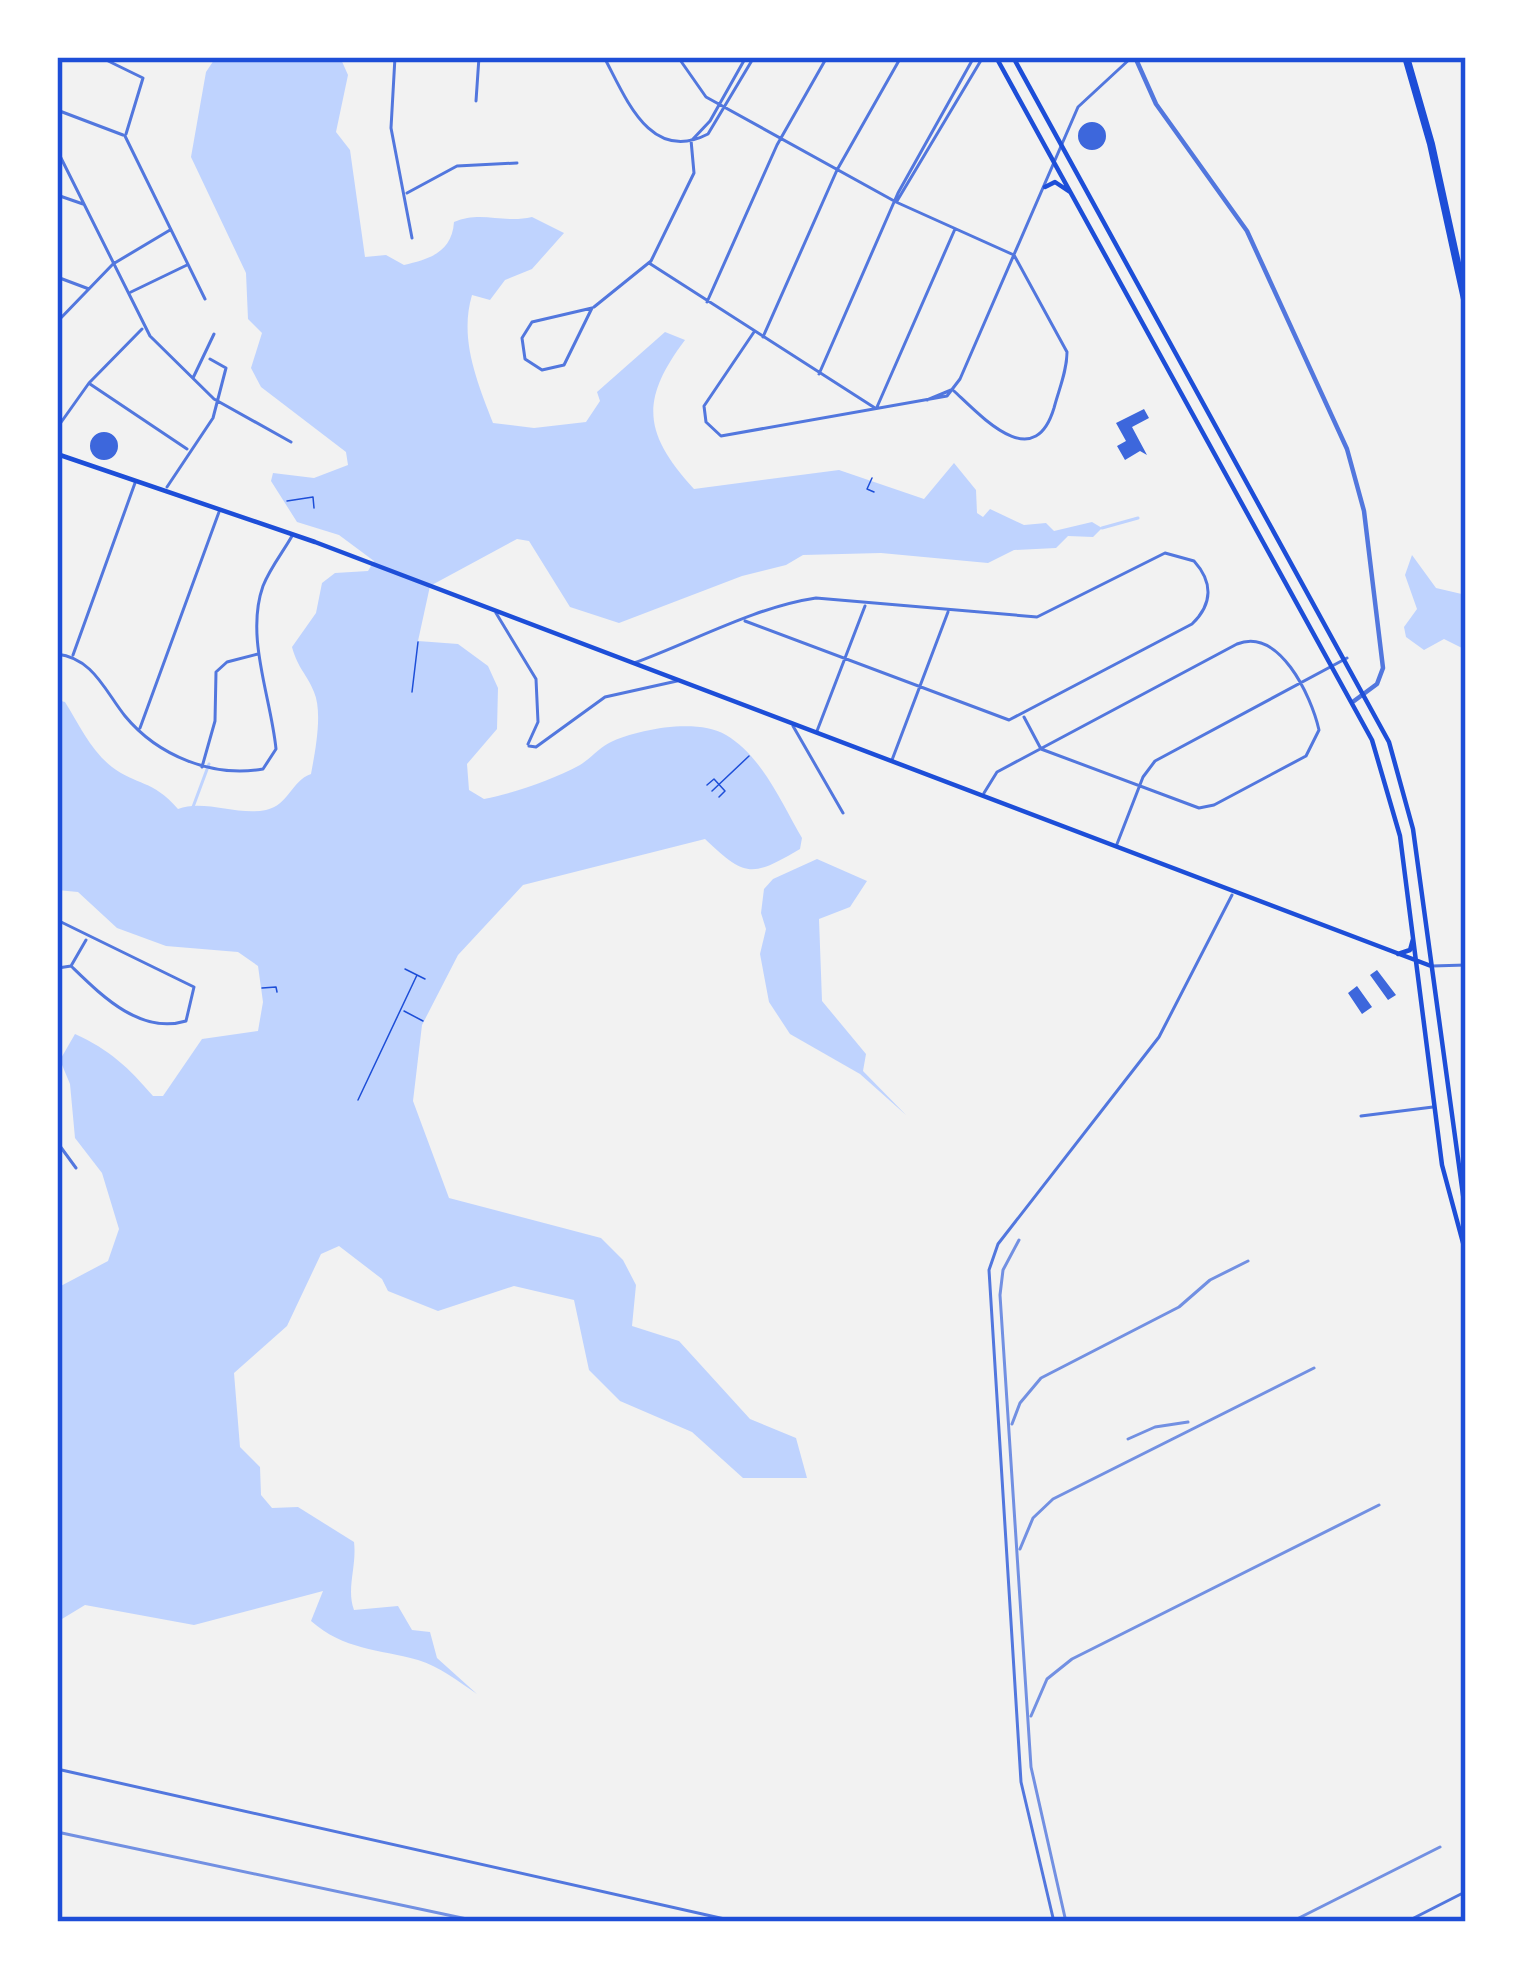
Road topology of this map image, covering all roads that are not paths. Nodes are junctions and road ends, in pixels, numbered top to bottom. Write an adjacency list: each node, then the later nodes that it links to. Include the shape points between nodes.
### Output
1 (100, 57): 20 (street, via 143,78)
2 (395, 57): 29 (street, via 389,115)
3 (479, 57): 16 (street)
4 (604, 57): 22 (street, via 647,130 667,141)
5 (678, 57): 17 (street, via 699,92)
6 (746, 57): 17 (street)
7 (754, 57): 18 (street)
8 (827, 57): 21 (street)
9 (901, 57): 27 (street)
10 (974, 57): 32 (street)
11 (983, 57): 32 (street)
12 (996, 57): 25 (main road)
13 (1012, 57): 23 (main road)
14 (1134, 57): 23 (street, via 1080,103); 84 (street, via 1156,104 1246,231 1353,464 1383,668)
15 (1406, 57): 48 (highway)
16 (476, 101)
17 (719, 104): 18 (street); 22 (street)
18 (726, 108): 21 (street); 22 (street, via 708,134)
19 (57, 110): 20 (street)
20 (125, 136): 35 (street)
21 (781, 138): 27 (street); 47 (street)
22 (691, 140): 38 (street, via 693,177)
23 (1062, 146): 25 (street); 42 (main road)
24 (57, 150): 33 (street)
25 (1055, 162): 28 (street); 30 (main road)
26 (517, 163): 29 (street, via 457,166)
27 (837, 170): 32 (street); 54 (street)
28 (1045, 188): 30 (main road, via 1055,182); 37 (street)
29 (404, 194): 36 (street)
30 (1072, 194): 43 (main road)
31 (57, 195): 33 (street)
32 (896, 202): 34 (street); 56 (street)
33 (83, 204): 39 (street)
34 (955, 228): 37 (street); 61 (street)
35 (172, 229): 39 (street); 40 (street)
36 (412, 238)
37 (1014, 255): 59 (street); 59 (street, via 1067,352 1048,426 1032,439 1015,439)
38 (650, 263): 47 (street); 49 (street)
39 (113, 264): 44 (street); 45 (street)
40 (189, 264): 45 (street); 46 (street)
41 (57, 277): 44 (street)
42 (1136, 279): 43 (main road); 77 (main road)
43 (1124, 285): 80 (main road)
44 (88, 289): 50 (street)
45 (128, 293): 51 (street)
46 (205, 299)
47 (707, 302): 52 (street)
48 (1466, 304)
49 (592, 308): 49 (street, via 532,322 521,343 527,362 546,370 564,365)
50 (57, 322)
51 (143, 327): 57 (street); 58 (street)
52 (754, 332): 54 (street); 61 (street, via 704,406 718,435)
53 (214, 334): 57 (street)
54 (763, 337): 56 (street)
55 (210, 359): 60 (street, via 226,368)
56 (819, 374): 61 (street)
57 (192, 380): 60 (street)
58 (88, 383): 62 (street); 64 (street)
59 (953, 389): 61 (street)
60 (220, 403): 63 (street); 64 (street)
61 (877, 409)
62 (57, 428)
63 (291, 442)
64 (189, 450): 67 (street)
65 (57, 454): 66 (main road)
66 (136, 482): 67 (main road); 76 (street)
67 (164, 492): 68 (main road)
68 (220, 510): 69 (main road); 88 (street)
69 (293, 534): 72 (main road); 75 (street, via 259,600)
70 (866, 602): 71 (street); 73 (street, via 803,600); 78 (street)
71 (948, 609): 83 (street); 86 (street, via 1041,616 1156,556 1176,554 1200,567 1209,591 1201,615)
72 (496, 611): 79 (main road); 81 (street, via 534,672 538,722 530,747 605,697)
73 (745, 621): 78 (street); 79 (street)
74 (57, 654): 76 (street)
75 (260, 654): 92 (street, via 216,672 215,721); 92 (street, via 273,760 254,771)
76 (72, 656): 88 (street)
77 (1347, 658): 80 (street); 84 (main road)
78 (845, 660): 83 (street); 89 (street)
79 (632, 663): 81 (main road)
80 (1335, 666): 82 (street); 85 (main road)
81 (678, 680): 87 (main road)
82 (1298, 686): 90 (street, via 1274,647 1249,640); 93 (street, via 1155,761); 93 (street, via 1319,726 1306,756 1209,807)
83 (919, 688): 86 (street, via 1000,719); 91 (street)
84 (1366, 693): 85 (street); 106 (main road, via 1407,800)
85 (1354, 700): 99 (main road, via 1390,790)
86 (1023, 715): 90 (street)
87 (794, 724): 89 (main road); 95 (street)
88 (140, 730): 92 (street)
89 (816, 733): 91 (main road)
90 (1041, 749): 93 (street); 94 (street, via 994,774)
91 (892, 762): 94 (main road)
92 (202, 767)
93 (1138, 787): 96 (street)
94 (982, 797): 96 (main road)
95 (843, 813)
96 (1115, 846): 97 (main road)
97 (1233, 893): 101 (main road); 122 (street, via 1159,1037 998,1244 989,1270 1021,1782)
98 (57, 920): 100 (street)
99 (1414, 933): 101 (main road, via 1405,953); 102 (main road)
100 (86, 938): 105 (street); 105 (street, via 194,987 186,1021 121,1011)
101 (1380, 950): 102 (main road)
102 (1417, 963): 106 (main road); 108 (main road)
103 (1466, 965): 106 (street)
104 (58, 966): 105 (street); 107 (street)
105 (71, 966)
106 (1431, 966): 110 (main road)
107 (57, 976)
108 (1435, 1107): 109 (street); 110 (main road); 112 (main road)
109 (1361, 1116)
110 (1450, 1127): 114 (main road)
111 (57, 1142): 113 (street)
112 (1442, 1165): 114 (main road); 115 (main road)
113 (76, 1168)
114 (1458, 1187): 116 (main road)
115 (1447, 1195): 116 (main road); 118 (main road)
116 (1463, 1207): 117 (main road)
117 (1466, 1217)
118 (1466, 1254)
119 (57, 1769): 121 (street)
120 (1461, 1894): 123 (street)
121 (738, 1922)
122 (1054, 1922)
123 (1406, 1922)

